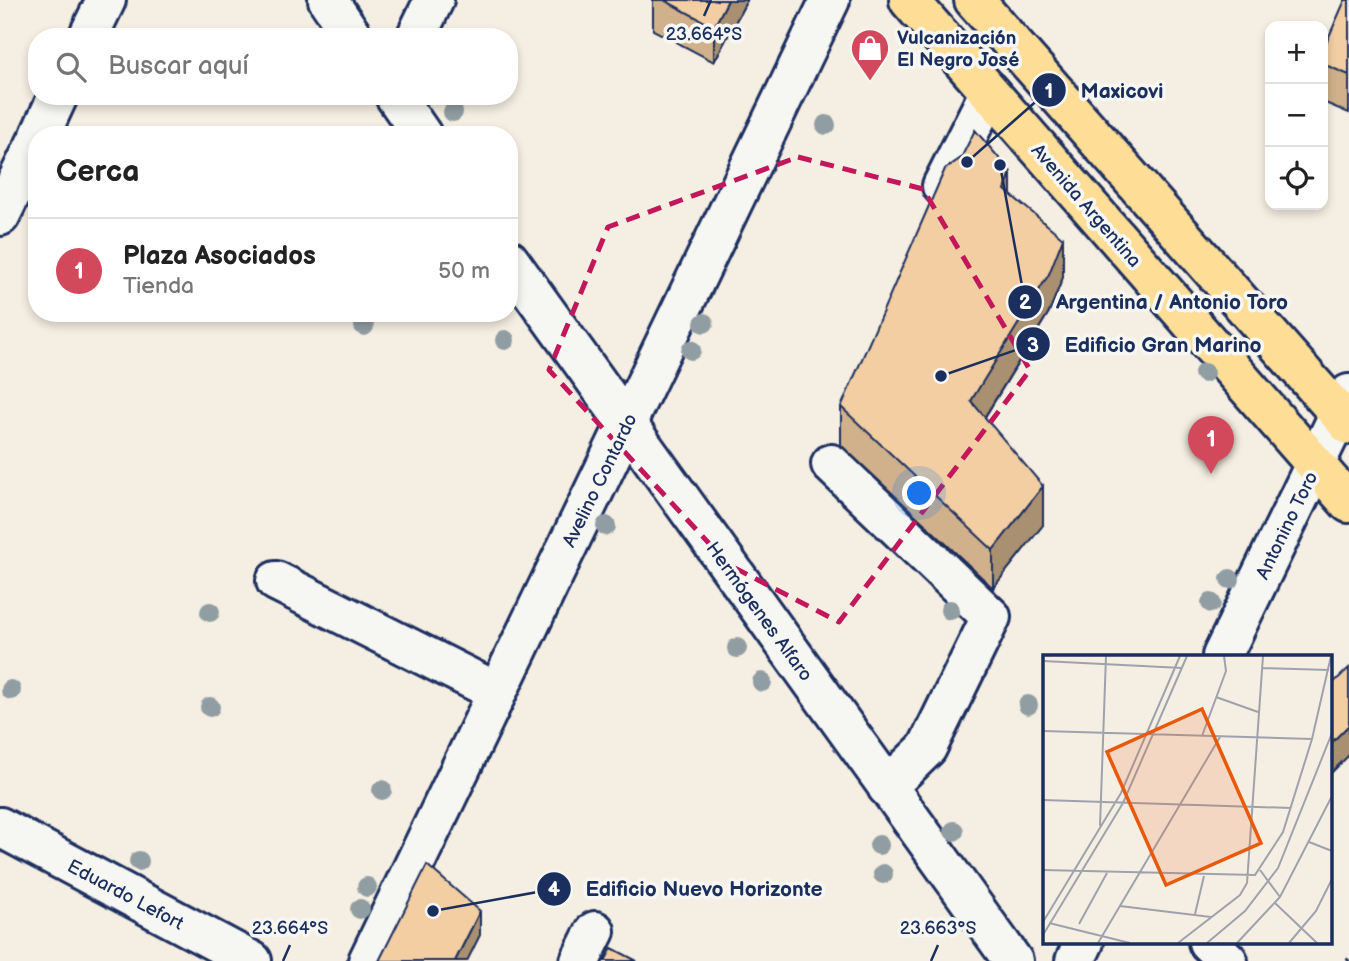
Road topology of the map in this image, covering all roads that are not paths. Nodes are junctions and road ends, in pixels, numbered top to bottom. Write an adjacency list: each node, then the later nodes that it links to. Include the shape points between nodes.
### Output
1 (106, 0): 7 (street)
2 (328, 0): 8 (street)
3 (435, 0): 9 (street)
4 (830, 0): 20 (street, Avelino Contardo)
5 (909, 0): 10 (main road, Avenida Argentina)
6 (974, 0): 19 (main road)
7 (92, 28)
8 (347, 28)
9 (421, 28)
10 (989, 93): 16 (street); 22 (main road, Avenida Argentina)
11 (54, 105): 13 (street)
12 (401, 105): 14 (street)
13 (44, 126)
14 (416, 126)
15 (28, 159): 17 (street)
16 (942, 186)
17 (0, 216)
18 (518, 273): 20 (street, Hermógenes Alfaro)
19 (1346, 411): 22 (street, Antonino Toro)
20 (625, 425): 26 (street, Avelino Contardo); 27 (street, Hermógenes Alfaro)
21 (831, 464): 27 (street, via 991,617 927,748)
22 (1314, 467): 23 (main road, Avenida Argentina); 25 (street, Antonino Toro)
23 (1349, 503)
24 (276, 581): 26 (street)
25 (1222, 655)
26 (497, 692): 32 (street, Avelino Contardo)
27 (887, 787): 33 (street, Hermógenes Alfaro)
28 (0, 827): 31 (street, Eduardo Lefort)
29 (1083, 944): 34 (street)
30 (1210, 944): 35 (street)
31 (252, 961)
32 (368, 961)
33 (1013, 961)
34 (1075, 961)
35 (1228, 961)

